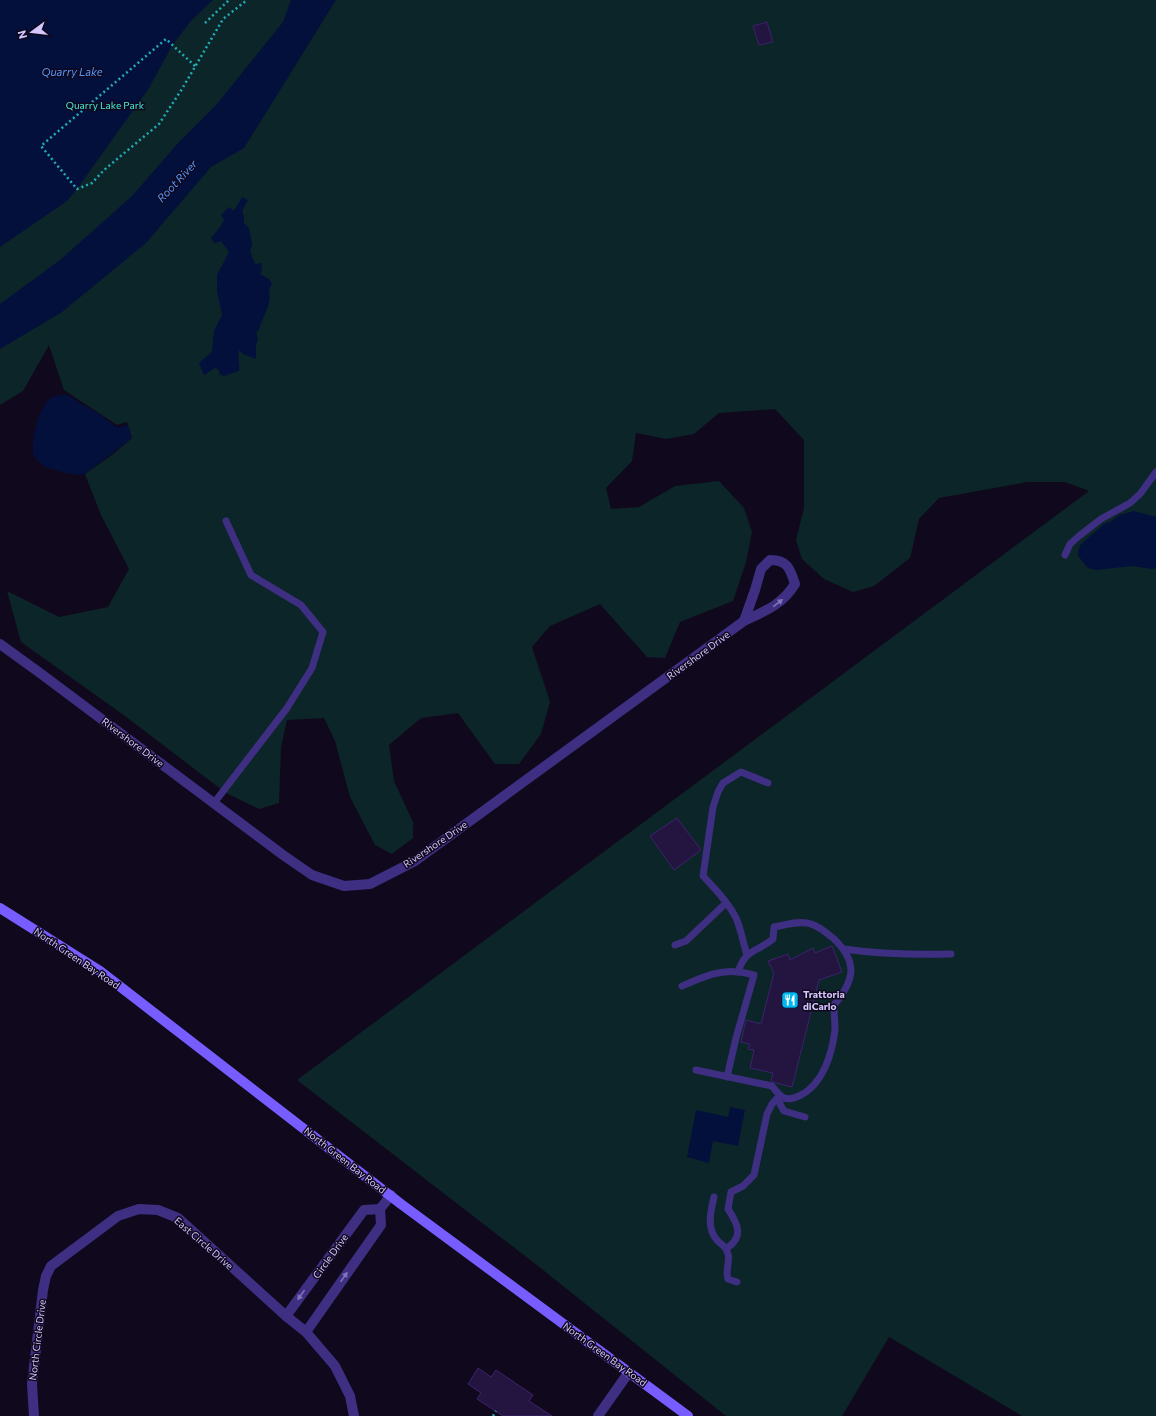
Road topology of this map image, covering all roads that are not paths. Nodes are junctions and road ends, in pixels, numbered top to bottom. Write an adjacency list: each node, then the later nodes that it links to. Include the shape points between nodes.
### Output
1 (1156, 472): 3 (lane, via 1130,503 1101,519 1070,544)
2 (226, 521): 7 (lane, via 250,575 301,605 323,632 312,668 291,702)
3 (1065, 556)
4 (744, 621): 4 (street, Rivershore Drive, one-way to 4, via 773,606 789,594 795,584 790,568 779,560 770,560 761,569); 7 (street, Rivershore Drive, via 415,861 370,884 344,886 312,875)
5 (0, 644): 7 (street, Rivershore Drive)
6 (768, 783): 8 (lane, via 741,772 722,782 718,792 713,807 703,876)
7 (214, 803)
8 (726, 903): 10 (lane, via 686,941); 12 (lane, via 736,920)
9 (0, 908): 20 (street, North Green Bay Road, via 100,971)
10 (675, 945)
11 (844, 949): 12 (lane, via 828,934 811,924 801,923 774,927 773,939); 13 (lane, via 924,955); 18 (lane, via 851,967 850,982 834,1005 835,1029 828,1061 821,1076 805,1093 795,1098 785,1099)
12 (747, 954): 14 (lane)
13 (951, 954)
14 (738, 972): 15 (lane, via 727,971 709,975); 17 (lane, via 754,975)
15 (682, 986)
16 (696, 1070): 17 (lane)
17 (728, 1077): 18 (lane, via 772,1086)
18 (779, 1096): 19 (lane, via 784,1111); 23 (lane, via 767,1114 754,1174 742,1186 731,1192 728,1209 735,1220 738,1234 736,1240)
19 (805, 1117)
20 (391, 1195): 22 (street); 28 (street, North Green Bay Road)
21 (714, 1197): 23 (lane, via 711,1228 716,1239)
22 (380, 1209): 26 (street, Circle Drive, one-way to 26, via 364,1210); 27 (street, one-way to 22, via 381,1225)
23 (727, 1248): 25 (lane, via 727,1276 728,1279)
24 (51, 1266): 26 (street, East Circle Drive, via 118,1216 139,1209 158,1210 178,1218); 29 (street, North Circle Drive, via 43,1290 32,1377)
25 (737, 1282)
26 (286, 1316): 27 (street, East Circle Drive)
27 (306, 1332): 30 (street, East Circle Drive, via 335,1366 350,1396)
28 (629, 1372): 31 (street); 32 (street, North Green Bay Road)
29 (34, 1416)
30 (354, 1416)
31 (598, 1416)
32 (688, 1416)

